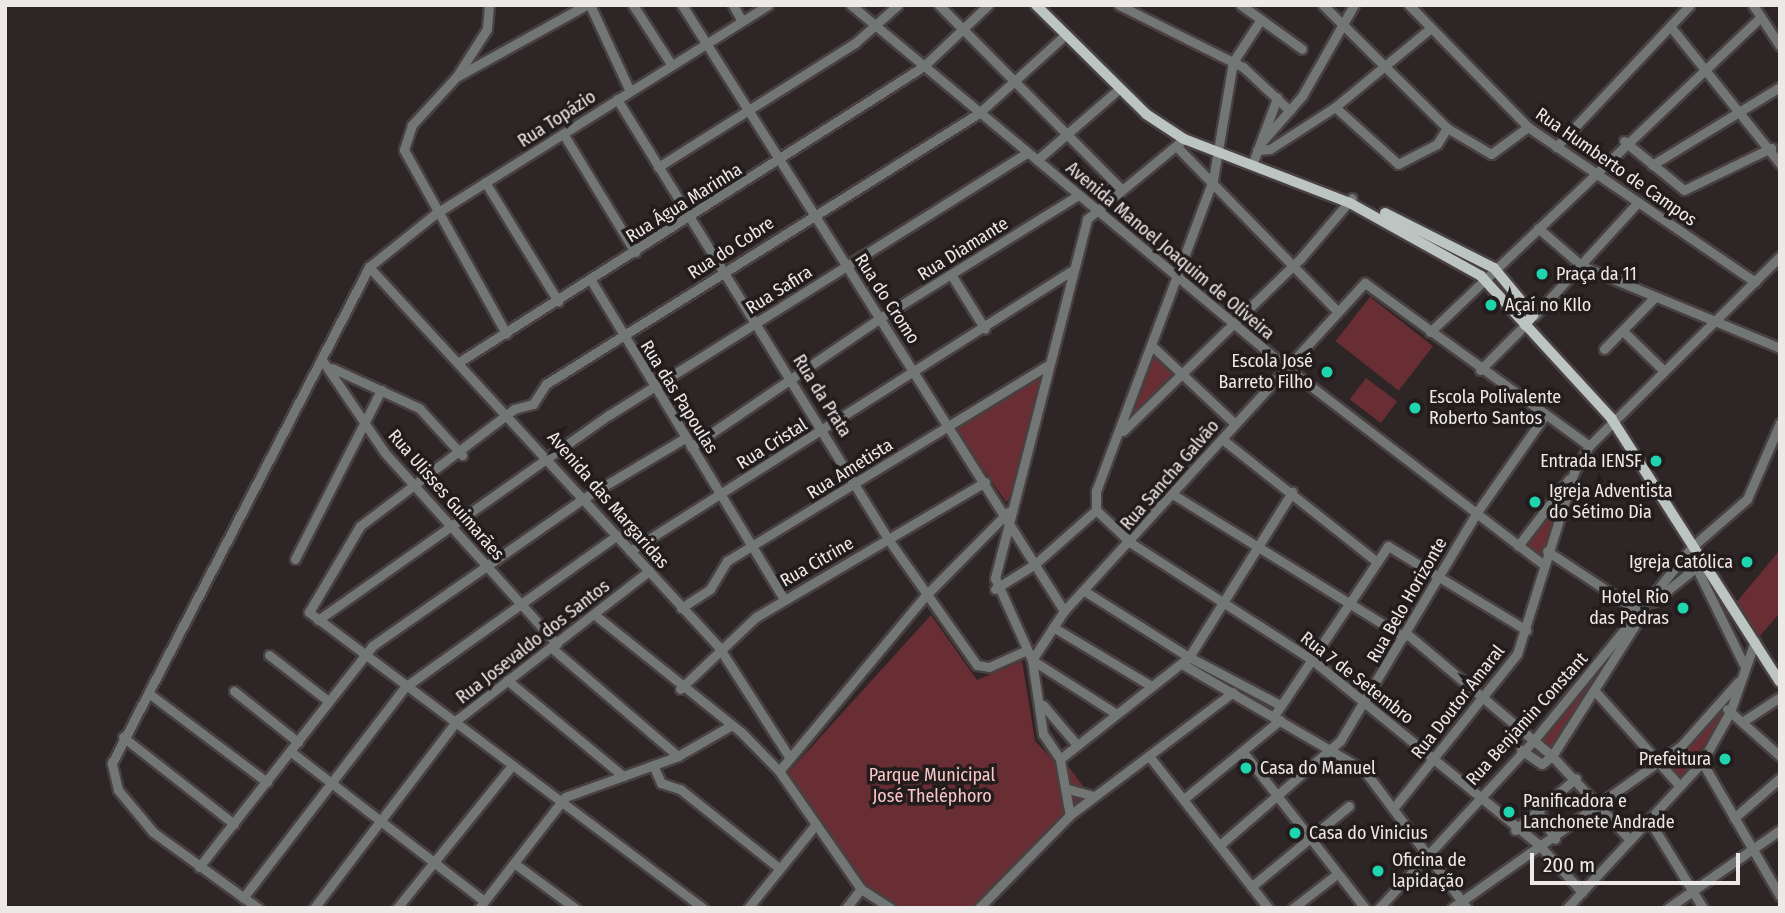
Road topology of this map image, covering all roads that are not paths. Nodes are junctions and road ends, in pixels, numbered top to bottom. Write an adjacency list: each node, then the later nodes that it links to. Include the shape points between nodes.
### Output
1 (489, 5): 36 (street, via 487,29)
2 (588, 5): 36 (street); 40 (street)
3 (633, 5): 32 (street)
4 (682, 5): 28 (street, Rua do Cromo)
5 (733, 5): 21 (street)
6 (768, 5): 21 (street, Rua Topázio)
7 (851, 5): 24 (street, Avenida Manoel Joaquim de Oliveira)
8 (898, 5): 24 (street)
9 (939, 5): 26 (street)
10 (988, 5): 26 (street, Rua Água Marinha)
11 (1036, 5): 27 (main road)
12 (1119, 5): 31 (street)
13 (1241, 5): 20 (street)
14 (1323, 5): 22 (street)
15 (1353, 5): 22 (street)
16 (1409, 5): 25 (street, Rua Humberto de Campos)
17 (1690, 5): 23 (street)
18 (1753, 5): 19 (street)
19 (1761, 17): 29 (street); 34 (street)
20 (1261, 19): 30 (street); 31 (street)
21 (743, 21): 28 (street, Rua Topázio)
22 (1342, 23): 35 (street); 45 (street)
23 (1670, 26): 34 (street); 54 (street)
24 (876, 27): 33 (street, Avenida Manoel Joaquim de Oliveira); 44 (street)
25 (1432, 28): 35 (street); 48 (street, Rua Humberto de Campos)
26 (960, 31): 33 (street, Rua Água Marinha); 37 (street)
27 (1065, 35): 37 (street, Rua do Cobre); 39 (main road)
28 (706, 43): 32 (street, Rua Topázio); 44 (street, Rua do Cromo)
29 (1780, 46)
30 (1301, 49)
31 (1233, 62): 41 (street); 56 (street)
32 (671, 64): 40 (street, Rua Topázio)
33 (924, 66): 46 (street, Avenida Manoel Joaquim de Oliveira); 60 (street, Rua Água Marinha)
34 (1704, 66): 47 (street); 52 (street)
35 (1386, 71): 43 (street); 49 (street)
36 (457, 76): 73 (street, via 406,138 409,164)
37 (1013, 82): 46 (street, Rua do Cobre); 51 (street)
38 (1780, 87): 47 (street)
39 (1119, 88): 51 (street); 53 (main road)
40 (630, 91): 42 (street, Rua Topázio)
41 (1278, 98): 45 (street); 58 (street)
42 (617, 99): 50 (street, Rua Topázio); 63 (street, Rua da Prata)
43 (1335, 107): 49 (street, via 1394,163 1437,144); 58 (street)
44 (749, 111): 60 (street, Rua do Cromo); 63 (street)
45 (1290, 111): 58 (street)
46 (979, 113): 57 (street, Avenida Manoel Joaquim de Oliveira); 72 (street, Rua do Cobre)
47 (1744, 114): 55 (street); 62 (street)
48 (1528, 127): 49 (street, via 1491,154); 54 (street, Rua Humberto de Campos)
49 (1447, 128)
50 (564, 135): 66 (street, Rua Topázio); 76 (street)
51 (1065, 136): 59 (street); 67 (street)
52 (1624, 141): 62 (street); 64 (street)
53 (1181, 143): 56 (main road); 65 (street); 67 (street)
54 (1556, 147): 64 (street, Rua Humberto de Campos)
55 (1771, 148): 61 (street); 62 (street, via 1684,190)
56 (1219, 151): 58 (main road); 65 (street)
57 (1027, 153): 59 (street, Avenida Manoel Joaquim de Oliveira); 78 (street, Rua Safira)
58 (1254, 156): 69 (main road)
59 (1037, 160): 68 (street, Avenida Manoel Joaquim de Oliveira)
60 (781, 161): 72 (street, Rua do Cromo); 74 (street, Rua Água Marinha)
61 (1780, 164)
62 (1652, 165)
63 (659, 167): 74 (street, Rua da Prata)
64 (1595, 174): 70 (street, Rua Humberto de Campos); 75 (street)
65 (1213, 180): 79 (street); 85 (street)
66 (485, 182): 73 (street, Rua Topázio); 93 (street)
67 (1121, 189): 71 (street)
68 (1077, 196): 71 (street, Avenida Manoel Joaquim de Oliveira); 86 (street, Rua Diamante)
69 (1351, 200): 79 (street); 82 (main road); 87 (main road)
70 (1638, 202): 80 (street); 90 (street, Rua Humberto de Campos)
71 (1094, 209): 84 (street); 85 (street, Avenida Manoel Joaquim de Oliveira)
72 (816, 213): 78 (street, Rua do Cromo); 83 (street, Rua do Cobre)
73 (435, 214): 81 (street, Rua Topázio); 104 (street)
74 (691, 217): 76 (street, Rua Água Marinha); 83 (street, Rua da Prata)
75 (1538, 228): 80 (street); 82 (street)
76 (635, 251): 89 (street, Rua Água Marinha)
77 (1780, 256): 90 (street, Rua Doutor Amaral)
78 (847, 266): 96 (street, Rua do Cromo); 97 (street, Rua Safira)
79 (1291, 266): 94 (street); 98 (street)
80 (1582, 266): 92 (street); 95 (street)
81 (369, 267): 109 (street); 110 (street, Avenida das Margaridas)
82 (1494, 268): 87 (street); 88 (main road)
83 (725, 270): 97 (street, Rua da Prata); 105 (street, Rua do Cobre)
84 (1071, 271): 101 (street, Rua Cristal); 111 (street)
85 (1173, 275): 98 (street, Avenida Manoel Joaquim de Oliveira); 106 (street)
86 (952, 276): 96 (street, Rua Diamante); 101 (street)
87 (1484, 279): 91 (main road); 103 (street)
88 (1503, 279): 91 (main road); 95 (main road)
89 (592, 282): 93 (street, Rua Água Marinha); 105 (street, Rua das Papoulas)
90 (1755, 282): 100 (street, Rua Doutor Amaral)
91 (1493, 288): 99 (main road)
92 (1653, 299): 100 (street); 102 (street)
93 (558, 301): 104 (street, Rua Água Marinha)
94 (1338, 312): 103 (street, Rua Sancha Galvão, via 1365,284); 112 (street, Rua Sancha Galvão)
95 (1533, 314): 99 (main road)
96 (880, 318): 115 (street, Rua do Cromo); 117 (street, Rua Diamante)
97 (758, 322): 117 (street, Rua da Prata); 119 (street, Rua Safira)
98 (1233, 323): 112 (street, Avenida Manoel Joaquim de Oliveira); 118 (street)
99 (1524, 323): 114 (street); 123 (main road)
100 (1712, 323): 107 (street); 116 (street, Rua Doutor Amaral)
101 (985, 329): 115 (street, Rua Cristal)
102 (1623, 331): 108 (street); 116 (street)
103 (1430, 332): 114 (street)
104 (506, 333): 110 (street, Rua Água Marinha)
105 (623, 337): 119 (street, Rua das Papoulas); 122 (street, Rua do Cobre, via 546,384 533,404 514,410)
106 (1151, 345): 118 (street); 129 (street)
107 (1780, 348)
108 (1604, 349)
109 (322, 360): 113 (street, Rua Ulisses Guimarães); 200 (street)
110 (459, 362): 122 (street, Avenida das Margaridas)
111 (1046, 366): 126 (street, Rua Ametista); 145 (street)
112 (1286, 367): 125 (street, Rua Sancha Galvão); 144 (street, Avenida Manoel Joaquim de Oliveira)
113 (332, 368): 120 (street); 124 (street, Rua Ulisses Guimarães)
114 (1480, 370): 121 (street)
115 (915, 372): 126 (street, Rua do Cromo); 127 (street, Rua Cristal)
116 (1664, 372): 123 (street, Rua Doutor Amaral)
117 (790, 376): 127 (street, Rua da Prata); 131 (street, Rua Diamante)
118 (1182, 377): 125 (street); 129 (street)
119 (654, 389): 131 (street, Rua das Papoulas); 134 (street, Rua Safira)
120 (381, 390): 124 (street); 133 (street, via 419,408)
121 (1545, 415): 132 (street); 144 (street, Rua Belo Horizonte)
122 (512, 417): 133 (street, Rua do Cobre); 134 (street, Avenida das Margaridas)
123 (1611, 418): 132 (street, Rua Doutor Amaral); 152 (main road)
124 (365, 422): 138 (street, Rua Ulisses Guimarães); 156 (street)
125 (1235, 424): 130 (street, Rua Sancha Galvão)
126 (949, 425): 136 (street, Rua do Cromo); 137 (street, Rua Ametista)
127 (824, 430): 137 (street, Rua da Prata); 140 (street, Rua Cristal)
128 (1779, 430): 152 (street, Rua Benjamin Constant, via 1748,499)
129 (1120, 433): 143 (street, via 1096,491)
130 (1222, 439): 139 (street); 141 (street, Rua Sancha Galvão)
131 (688, 442): 140 (street, Rua das Papoulas); 142 (street, Rua Diamante)
132 (1589, 446): 135 (street, Rua Doutor Amaral)
133 (461, 455): 138 (street, Rua do Cobre)
134 (548, 456): 142 (street, Avenida das Margaridas); 146 (street, Rua Safira)
135 (1574, 471): 151 (street); 155 (street, Rua Doutor Amaral)
136 (985, 482): 145 (street, Rua do Cromo); 148 (street, Rua Citrine)
137 (858, 485): 148 (street, Rua da Prata); 153 (street, Rua Ametista)
138 (414, 487): 146 (street, Rua Ulisses Guimarães); 177 (street, Rua do Cobre, via 353,533 309,612)
139 (1292, 492): 150 (street); 157 (street)
140 (721, 495): 153 (street, Rua das Papoulas); 154 (street, Rua Cristal)
141 (1174, 495): 149 (street, Rua Sancha Galvão); 150 (street)
142 (584, 498): 147 (street, Avenida das Margaridas); 158 (street, Rua Diamante)
143 (1096, 510): 149 (street, Rua 7 de Setembro); 159 (street)
144 (1475, 515): 151 (street, Avenida Manoel Joaquim de Oliveira); 163 (street, Rua Belo Horizonte)
145 (1009, 518): 159 (street, Rua do Cromo); 164 (street); 166 (street)
146 (449, 524): 158 (street, Rua Ulisses Guimarães); 177 (street, Rua Safira)
147 (617, 536): 154 (street, Avenida das Margaridas); 172 (street)
148 (888, 539): 166 (street, Rua da Prata); 168 (street, Rua Citrine)
149 (1131, 543): 165 (street, Rua Sancha Galvão); 169 (street, Rua 7 de Setembro)
150 (1259, 546): 169 (street); 170 (street)
151 (1518, 546): 160 (street, Avenida Manoel Joaquim de Oliveira)
152 (1693, 546): 161 (main road); 175 (street, Rua Benjamin Constant)
153 (751, 548): 168 (street, Rua das Papoulas); 173 (street, Rua Ametista, via 727,561 710,589)
154 (631, 551): 162 (street, Avenida das Margaridas)
155 (1547, 551): 160 (street, Rua Doutor Amaral); 175 (street)
156 (295, 559)
157 (1377, 562): 163 (street, via 1388,546); 170 (street)
158 (484, 564): 172 (street, Rua Ulisses Guimarães); 186 (street, Rua Diamante)
159 (1035, 564): 164 (street); 174 (street, Rua do Cromo)
160 (1543, 564): 179 (street, Rua Doutor Amaral)
161 (1700, 564): 167 (main road); 171 (street); 175 (street)
162 (649, 571): 173 (street, Avenida das Margaridas); 176 (street, Rua Josevaldo dos Santos)
163 (1438, 576): 179 (street); 180 (street, Rua Belo Horizonte)
164 (995, 589): 184 (street)
165 (1086, 592): 174 (street, Rua Sancha Galvão); 189 (street)
166 (926, 595): 184 (street, Rua da Prata, via 977,665 989,667); 226 (street)
167 (1726, 597): 171 (street); 181 (main road)
168 (784, 599): 182 (street, Rua Citrine)
169 (1225, 603): 187 (street, Rua 7 de Setembro); 189 (street)
170 (1350, 603): 180 (street); 187 (street)
171 (1712, 603): 190 (street)
172 (521, 604): 183 (street, Rua Ulisses Guimarães); 195 (street)
173 (681, 608): 182 (street, Avenida das Margaridas)
174 (1064, 611): 178 (street, Rua Sancha Galvão)
175 (1641, 613): 197 (street); 215 (street, Rua Benjamin Constant)
176 (595, 615): 183 (street, Rua Josevaldo dos Santos); 196 (street)
177 (318, 620): 186 (street)
178 (1053, 627): 188 (street, Rua Sancha Galvão); 194 (street)
179 (1526, 630): 201 (street, Rua Doutor Amaral)
180 (1405, 635): 201 (street); 204 (street, Rua Belo Horizonte)
181 (1755, 641): 190 (street); 193 (main road)
182 (718, 646): 196 (street, Rua Citrine); 226 (street, Avenida das Margaridas)
183 (555, 647): 191 (street, Rua Josevaldo dos Santos); 222 (street, Rua Ulisses Guimarães)
184 (1023, 652): 188 (street)
185 (269, 655): 203 (street)
186 (364, 655): 195 (street); 203 (street, Rua Diamante)
187 (1311, 659): 204 (street, Rua 7 de Setembro); 207 (street)
188 (1032, 660): 206 (street); 209 (street)
189 (1186, 661): 194 (street); 199 (street); 207 (street)
190 (1744, 665): 192 (street)
191 (507, 680): 212 (street, Rua Josevaldo dos Santos); 234 (street)
192 (1738, 682): 205 (street); 208 (street)
193 (1780, 682)
194 (1151, 686): 209 (street)
195 (405, 687): 212 (street); 238 (street)
196 (680, 689): 213 (street)
197 (1594, 690): 224 (street); 229 (street)
198 (234, 691): 216 (street)
199 (1233, 692): 210 (street); 223 (street)
200 (150, 695): 214 (street); 237 (street)
201 (1485, 696): 215 (street); 228 (street, Rua Doutor Amaral)
202 (1780, 697): 211 (street)
203 (328, 701): 216 (street, Rua Diamante)
204 (1365, 704): 218 (street, Rua Belo Horizonte); 228 (street, Rua 7 de Setembro)
205 (1720, 704): 208 (street); 229 (street)
206 (1043, 705): 217 (street); 227 (street, via 1043,734)
207 (1280, 705): 210 (street)
208 (1730, 712): 211 (street); 230 (street)
209 (1115, 713): 217 (street)
210 (1277, 718): 218 (street); 221 (street)
211 (1742, 722): 225 (street)
212 (455, 726): 232 (street); 253 (street, Rua Josevaldo dos Santos)
213 (730, 726): 222 (street); 233 (street)
214 (123, 737): 254 (street); 267 (street, via 111,772 118,790 153,832)
215 (1534, 740): 219 (street, Rua Benjamin Constant); 224 (street)
216 (298, 742): 220 (street, Rua Diamante)
217 (1077, 745): 227 (street)
218 (1333, 748): 241 (street, Rua Belo Horizonte); 247 (street)
219 (1521, 750): 224 (street, via 1542,764); 243 (street, Rua Benjamin Constant)
220 (290, 751): 237 (street, Rua Diamante); 238 (street)
221 (1243, 752): 241 (street); 244 (street)
222 (678, 756): 231 (street)
223 (1149, 756): 242 (street); 244 (street)
224 (1552, 756): 235 (street)
225 (1780, 756)
226 (790, 758): 233 (street)
227 (1060, 759): 240 (street)
228 (1433, 760): 243 (street, Rua 7 de Setembro); 247 (street, Rua Doutor Amaral)
229 (1660, 762): 239 (street); 246 (street)
230 (1702, 762): 239 (street); 251 (street)
231 (653, 765): 234 (street); 268 (street, via 661,783 680,789)
232 (510, 768): 245 (street); 265 (street)
233 (779, 771): 255 (street)
234 (623, 776): 245 (street)
235 (1576, 778): 246 (street); 249 (street)
236 (1780, 778): 251 (street)
237 (267, 782): 254 (street, Rua Diamante)
238 (331, 782): 253 (street); 275 (street)
239 (1679, 785): 252 (street)
240 (1065, 788): 242 (street); 250 (street)
241 (1277, 794): 258 (street); 261 (street, Rua Belo Horizonte)
242 (1094, 796): 250 (street)
243 (1478, 797): 256 (street, Rua 7 de Setembro); 264 (street, Rua Benjamin Constant)
244 (1185, 798): 261 (street)
245 (559, 803): 266 (street); 282 (street)
246 (1599, 804): 259 (street); 260 (street)
247 (1396, 805): 264 (street)
248 (1349, 806): 258 (street)
249 (1537, 810): 256 (street); 259 (street)
250 (1070, 815): 286 (street)
251 (1734, 818): 263 (street)
252 (1649, 820): 260 (street); 272 (street)
253 (381, 821): 265 (street); 279 (street, Rua Josevaldo dos Santos)
254 (234, 824): 267 (street, Rua Diamante)
255 (816, 824): 268 (street); 271 (street)
256 (1515, 830): 262 (street, Rua 7 de Setembro)
257 (1780, 830): 263 (street)
258 (1310, 839): 269 (street); 270 (street)
259 (1555, 839): 262 (street)
260 (1629, 839): 273 (street)
261 (1221, 844): 270 (street)
262 (1539, 845): 273 (street, Rua 7 de Setembro); 277 (street)
263 (1753, 849): 272 (street); 274 (street)
264 (1430, 852): 277 (street); 290 (street, Rua Benjamin Constant)
265 (434, 862): 276 (street); 280 (street)
266 (514, 863): 276 (street); 281 (street)
267 (199, 867): 275 (street)
268 (779, 868): 283 (street)
269 (1337, 874): 288 (street); 289 (street)
270 (1251, 887): 287 (street)
271 (861, 889): 284 (street); 285 (street)
272 (1692, 891): 293 (street); 294 (street)
273 (1582, 892): 292 (street)
274 (1780, 896)
275 (243, 898): 278 (street)
276 (481, 904)
277 (1465, 904): 291 (street)
278 (258, 908)
279 (314, 908)
280 (397, 908)
281 (575, 908)
282 (703, 908)
283 (748, 908)
284 (846, 908)
285 (890, 908)
286 (979, 908)
287 (1268, 908)
288 (1293, 908)
289 (1366, 908)
290 (1379, 908)
291 (1452, 908)
292 (1567, 908)
293 (1668, 908)
294 (1703, 908)

